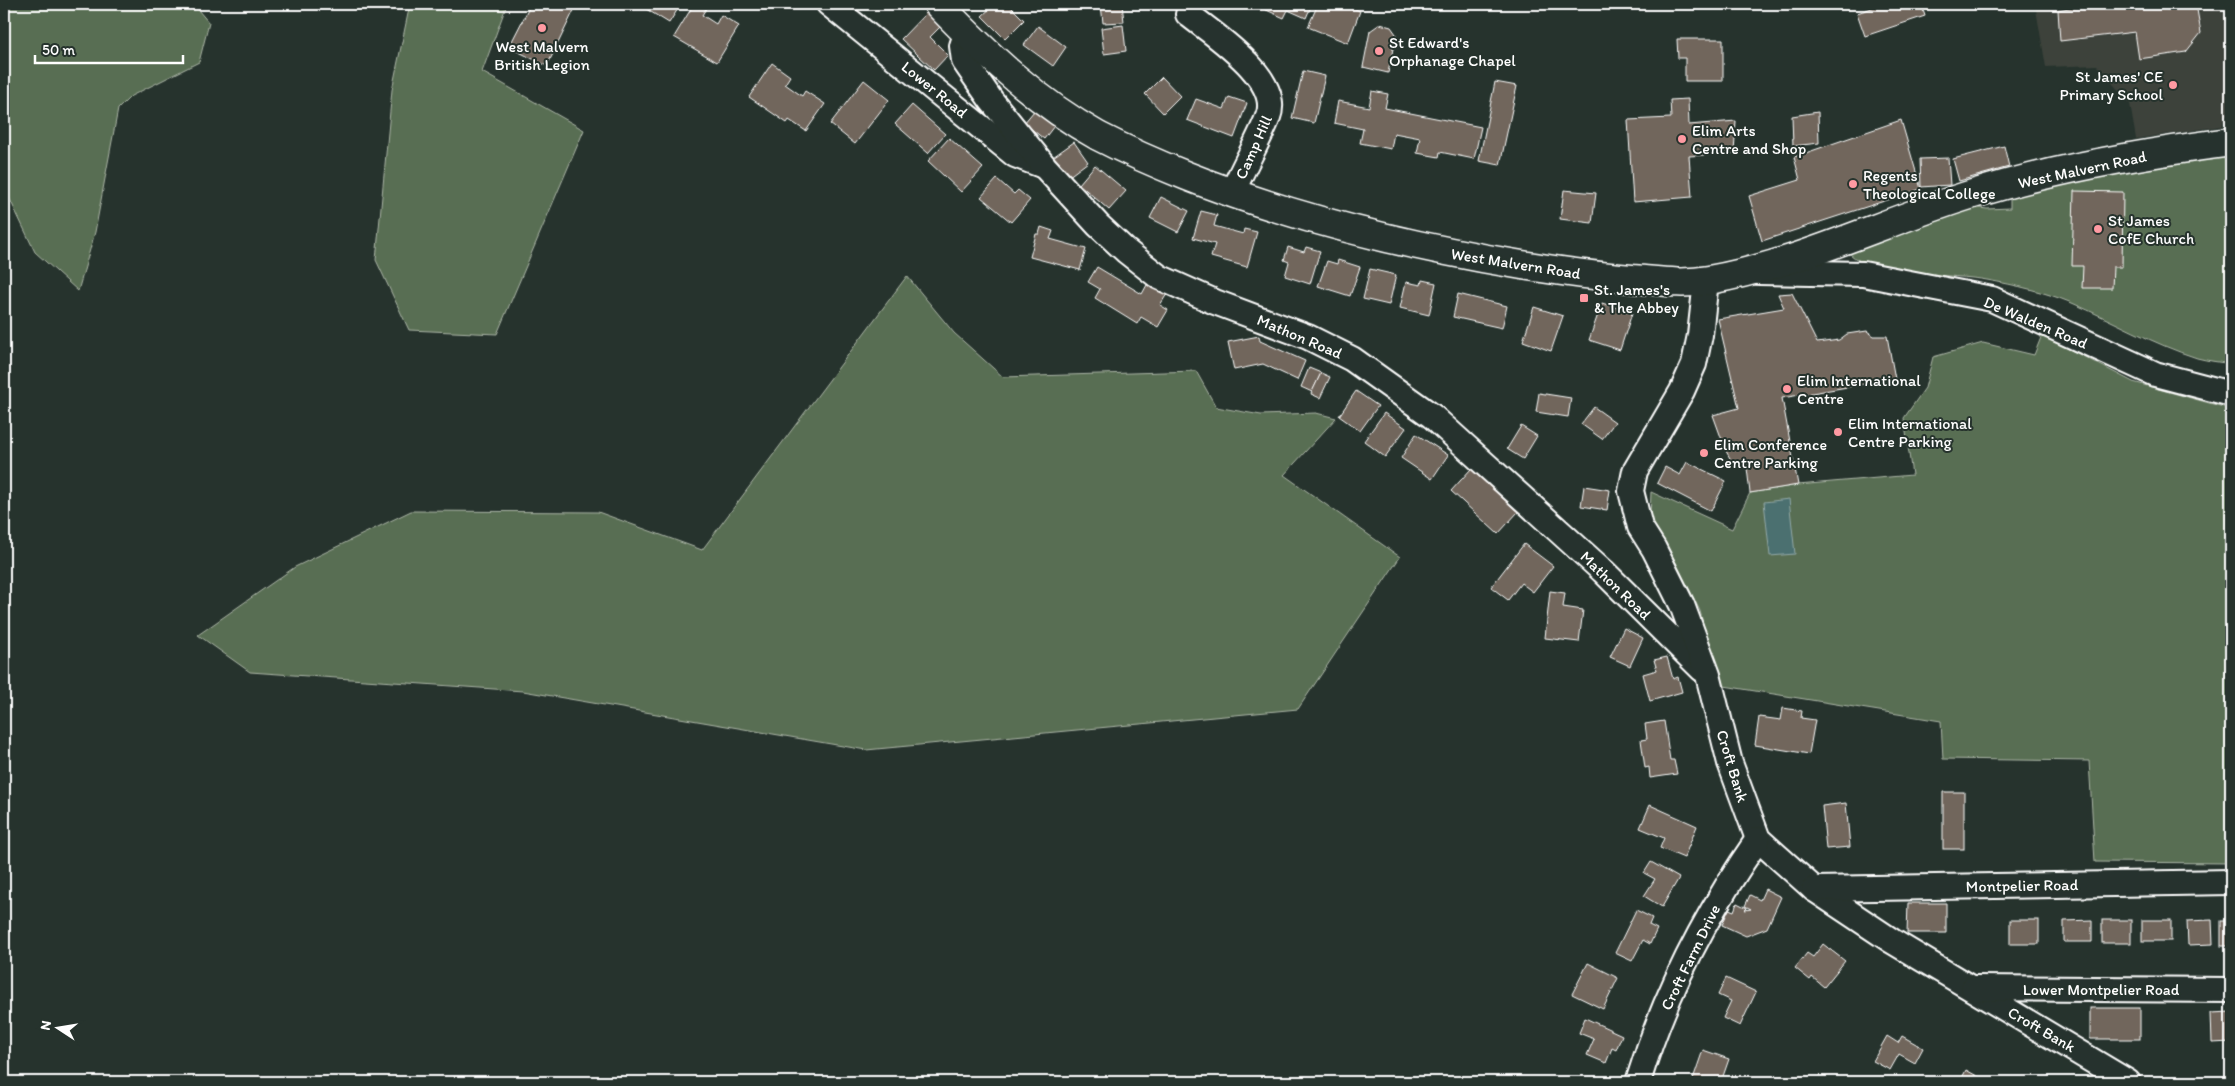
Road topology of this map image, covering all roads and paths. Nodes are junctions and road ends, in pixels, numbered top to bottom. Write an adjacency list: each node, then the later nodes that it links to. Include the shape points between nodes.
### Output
1 (828, 4): 6 (street, Lower Road, via 1015,155)
2 (938, 4): 4 (main road, West Malvern Road)
3 (1188, 14): 7 (street, Camp Hill, via 1257,73 1271,102 1268,116)
4 (966, 34): 6 (street, Mathon Road, via 962,46 964,61); 7 (main road, West Malvern Road, via 1013,77 1096,135)
5 (2231, 142): 8 (main road, West Malvern Road, via 2114,159 1975,193 1797,257)
6 (1045, 167): 11 (street, Mathon Road, via 1098,225 1159,277 1308,337 1352,359 1432,416 1603,571)
7 (1232, 194): 9 (main road, West Malvern Road, via 1444,252 1591,275 1676,283)
8 (1745, 272): 9 (main road, West Malvern Road); 10 (street, De Walden Road, via 1863,274 1992,299 2155,374)
9 (1706, 281): 11 (street, Croft Bank, via 1694,364 1682,391 1635,471 1631,491 1640,527 1682,605)
10 (2231, 394)
11 (1708, 675): 12 (street, Croft Bank, via 1730,763)
12 (1758, 839): 14 (street, Croft Bank); 17 (street, Croft Farm Drive, via 1710,912 1658,1022)
13 (2231, 882): 14 (street, Montpelier Road)
14 (1814, 889): 15 (street, Croft Bank)
15 (1972, 988): 16 (street, Lower Montpelier Road); 18 (street, Croft Bank)
16 (2231, 990)
17 (1638, 1082)
18 (2128, 1082)

